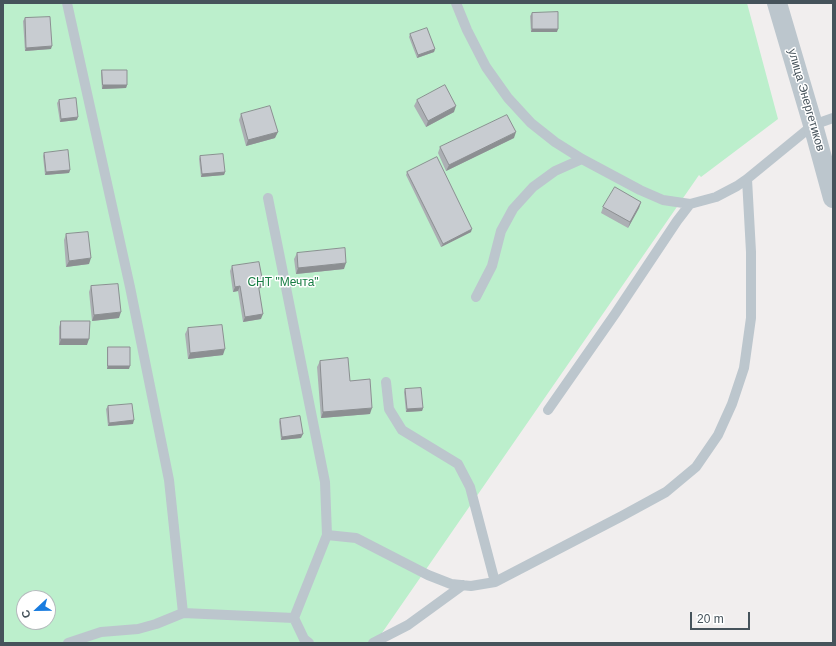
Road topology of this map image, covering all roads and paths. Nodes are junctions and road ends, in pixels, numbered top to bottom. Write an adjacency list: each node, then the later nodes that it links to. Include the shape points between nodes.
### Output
1 (67, 3): 17 (lane, via 130,287 169,480)
2 (456, 3): 6 (lane, via 486,67 508,98 531,123)
3 (777, 3): 5 (street, улица Энергетиков)
4 (833, 118): 5 (lane)
5 (813, 125): 7 (lane); 9 (street, улица Энергетиков)
6 (582, 159): 10 (lane, via 663,200); 11 (lane, via 555,171 538,183 513,208 501,232 492,266)
7 (747, 179): 10 (lane, via 716,197); 15 (lane, via 751,318 744,368 718,435 696,467 666,492)
8 (268, 198): 14 (lane, via 325,482)
9 (833, 198)
10 (690, 204): 13 (lane)
11 (476, 297)
12 (386, 382): 15 (lane, via 389,409 402,430 458,464 470,487)
13 (548, 410)
14 (327, 535): 16 (lane, via 356,538 428,575 450,584); 18 (lane)
15 (495, 582): 16 (lane)
16 (463, 585): 21 (lane, via 408,625)
17 (182, 613): 18 (lane); 19 (lane, via 156,624 101,632)
18 (294, 618): 20 (lane, via 304,639)
19 (68, 643)
20 (309, 643)
21 (373, 643)

